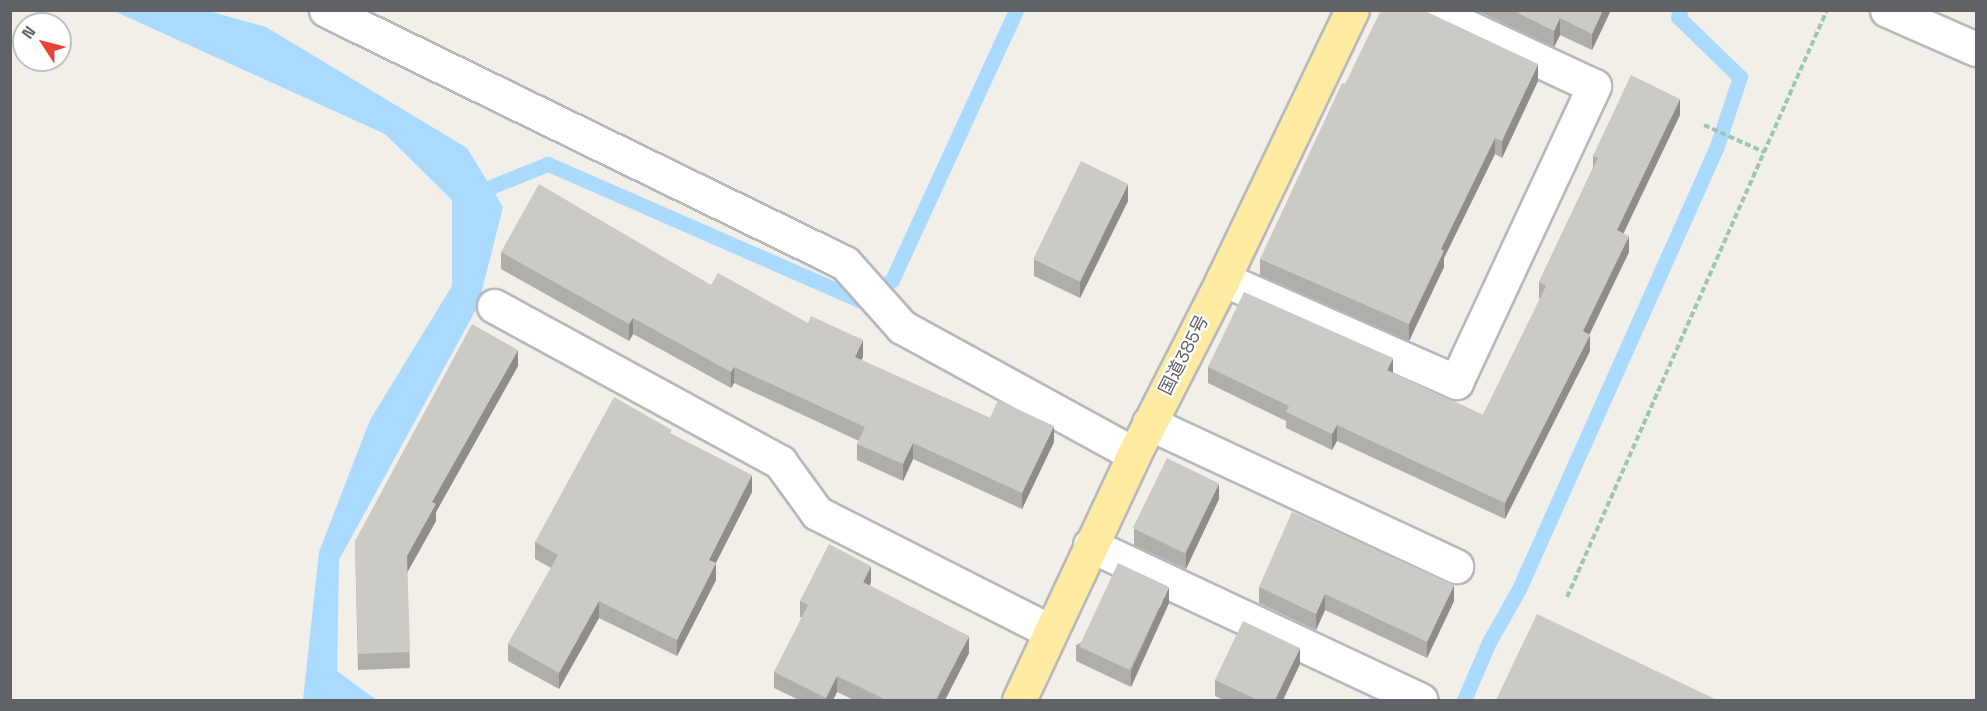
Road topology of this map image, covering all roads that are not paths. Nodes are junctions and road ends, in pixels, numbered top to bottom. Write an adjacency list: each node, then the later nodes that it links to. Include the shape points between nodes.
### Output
1 (326, 10): 9 (street, via 846,263 903,327)
2 (1352, 10): 6 (highway, 国道385号)
3 (1431, 10): 6 (street, via 1594,86 1456,382)
4 (1887, 10): 5 (street)
5 (1977, 49)
6 (1223, 279): 8 (highway, 国道385号)
7 (495, 306): 12 (street, via 780,462 817,513)
8 (1149, 423): 9 (highway, 国道385号); 11 (street)
9 (1134, 454): 10 (highway, 国道385号)
10 (1090, 544): 12 (highway, 国道385号); 14 (street)
11 (1456, 566)
12 (1050, 631): 13 (highway, 国道385号)
13 (1019, 700)
14 (1421, 700)

